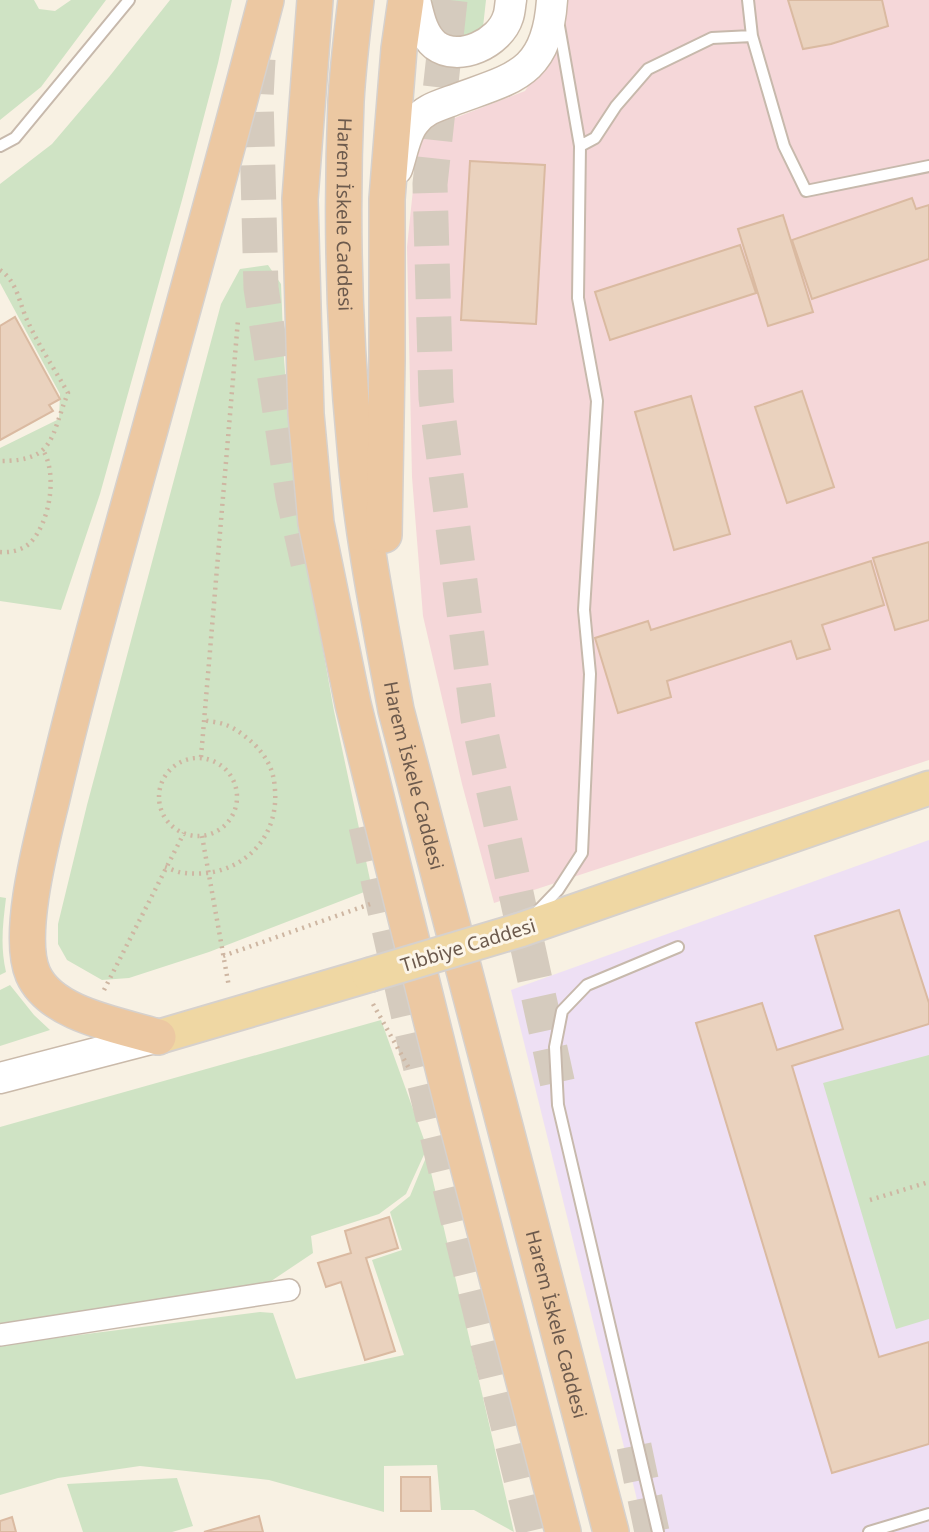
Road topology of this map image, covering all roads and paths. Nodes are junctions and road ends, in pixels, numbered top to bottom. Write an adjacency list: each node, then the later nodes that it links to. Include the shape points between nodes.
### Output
1 (129, 0): 11 (lane, via 15,138)
2 (266, 0): 34 (highway, via 72,712 28,926 28,955 44,992 91,1017)
3 (315, 0): 28 (highway, Harem İskele Caddesi, via 300,199 306,414 316,523 353,704)
4 (356, 0): 20 (highway, Harem İskele Caddesi, via 346,99 346,321 355,449)
5 (406, 0): 14 (highway)
6 (415, 0): 7 (main road, via 424,31 436,46 455,53 471,51 501,29)
7 (511, 0)
8 (553, 0): 12 (lane); 14 (main road, via 550,26 529,67 491,88 427,110 413,124)
9 (748, 0): 10 (lane)
10 (752, 36): 12 (lane, via 712,38 648,69 595,138); 13 (lane, via 784,146 806,191)
11 (0, 146)
12 (580, 146): 29 (lane, via 578,298 597,401 584,610 590,674 582,853 558,890)
13 (929, 166)
14 (387, 199): 20 (highway, via 383,556)
15 (0, 270): 17 (path, via 8,275 68,393)
16 (238, 320): 21 (path)
17 (44, 452): 18 (path, via 21,461); 19 (path, via 52,484 38,530 30,543 12,553)
18 (0, 461)
19 (0, 552)
20 (396, 710): 42 (highway, Harem İskele Caddesi)
21 (204, 720): 22 (path); 27 (path, via 226,725 266,756 275,779 276,804 272,825 255,851 232,866)
22 (201, 757): 24 (path, via 177,763 162,782 160,806 165,818); 25 (path, via 232,775 238,799 229,822)
23 (929, 788): 29 (main road, Tıbbiye Caddesi)
24 (184, 833): 25 (path); 26 (path)
25 (202, 836): 27 (path)
26 (165, 867): 27 (path, via 184,873); 32 (path)
27 (208, 872): 31 (path)
28 (400, 894): 31 (path); 41 (highway, Harem İskele Caddesi)
29 (520, 930): 33 (main road, Tıbbiye Caddesi, bridge)
30 (678, 947): 43 (lane, via 587,985 562,1011 555,1047 558,1105)
31 (223, 956): 33 (path)
32 (99, 1000)
33 (234, 1014): 34 (main road, Tıbbiye Caddesi)
34 (158, 1037): 35 (main road, Tıbbiye Caddesi)
35 (0, 1078)
36 (929, 1182): 37 (path)
37 (870, 1200)
38 (289, 1290): 39 (street)
39 (0, 1335)
40 (929, 1514): 44 (lane)
41 (563, 1532)
42 (611, 1532)
43 (658, 1532)
44 (869, 1532)

